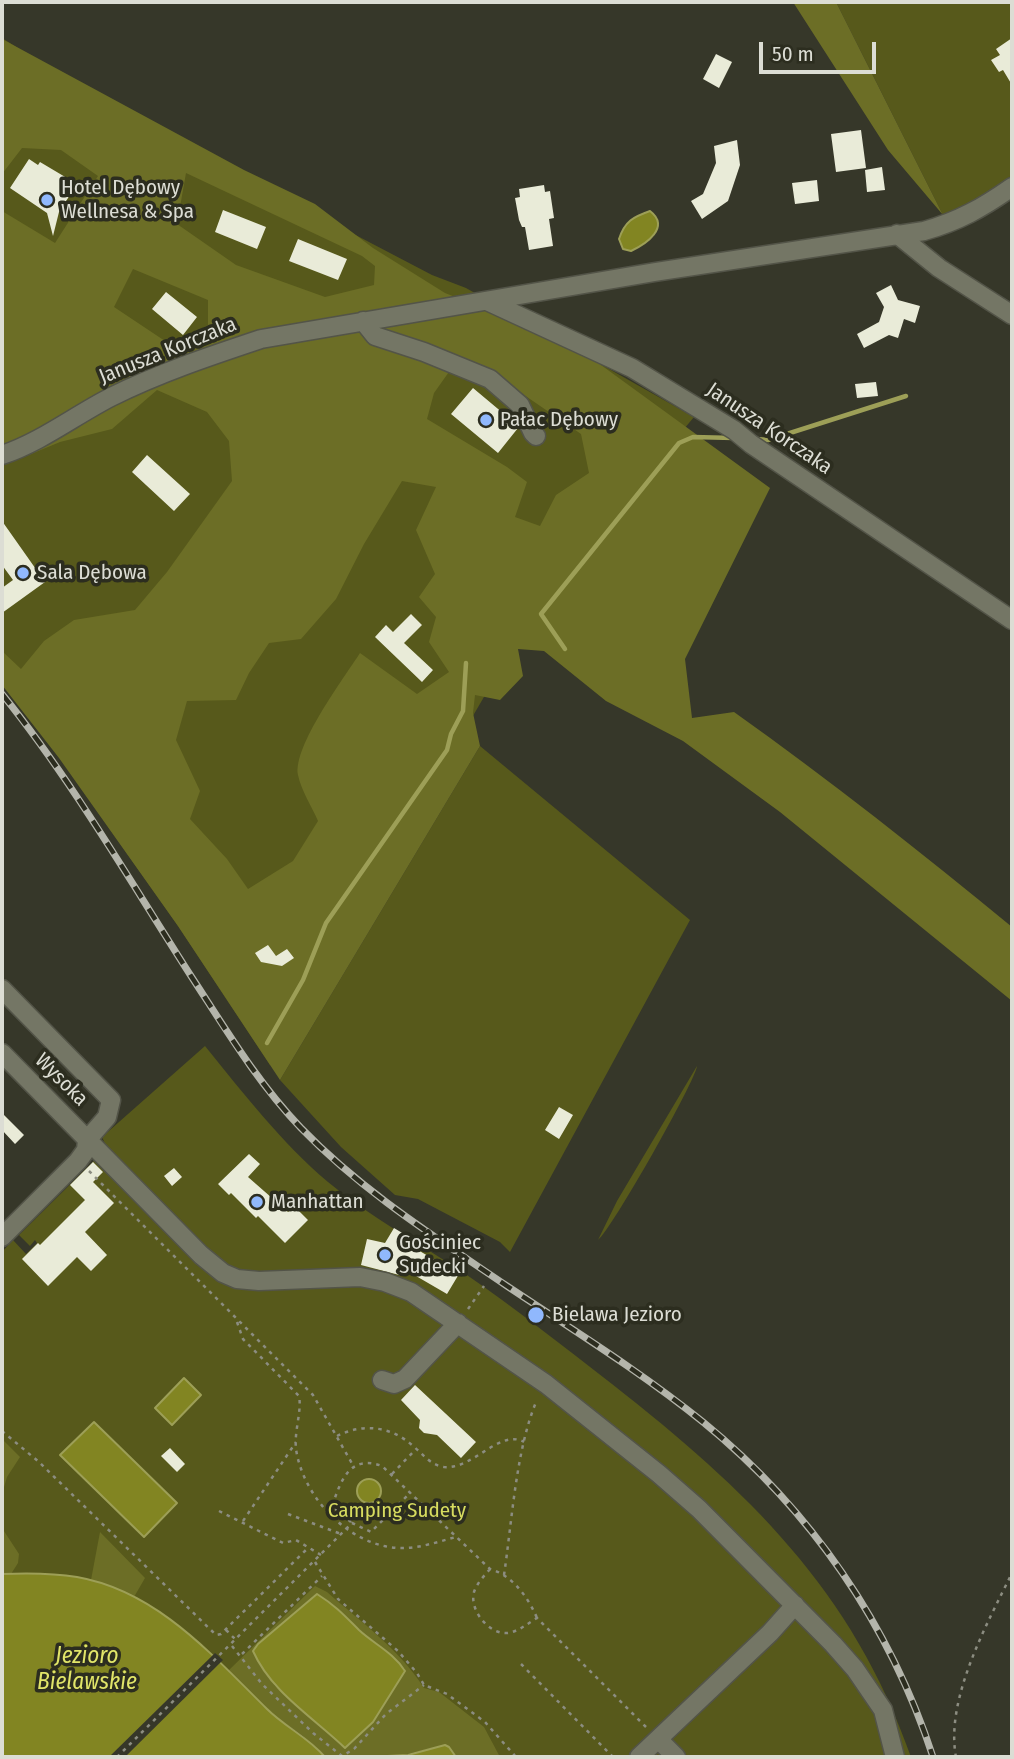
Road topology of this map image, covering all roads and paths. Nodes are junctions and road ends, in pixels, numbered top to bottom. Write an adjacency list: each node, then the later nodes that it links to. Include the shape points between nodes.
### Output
1 (1012, 187): 2 (street, Janusza Korczaka, via 949,224)
2 (897, 234): 3 (street, Janusza Korczaka); 5 (street, via 939,268)
3 (523, 295): 4 (street, Janusza Korczaka); 7 (street)
4 (487, 301): 6 (street, Janusza Korczaka); 7 (street, Janusza Korczaka)
5 (1012, 315)
6 (363, 321): 8 (street, via 375,336 491,379 520,405); 9 (street, Janusza Korczaka, via 261,340 206,357 112,397)
7 (535, 323): 10 (street, Janusza Korczaka, via 632,368 734,430)
8 (537, 436)
9 (2, 455)
10 (1012, 620)
11 (2, 989): 13 (street, via 111,1100 107,1117)
12 (2, 1053): 13 (street, Wysoka)
13 (87, 1140): 15 (street, via 78,1161); 18 (street, Wysoka, via 223,1273 259,1281 360,1277 385,1282 411,1292)
14 (85, 1167): 17 (path)
15 (2, 1237)
16 (484, 1286): 18 (path)
17 (237, 1318): 22 (path, via 315,1398); 23 (path, via 242,1338 299,1396)
18 (458, 1323): 19 (street, via 405,1379 394,1384); 20 (street, Wysoka)
19 (382, 1380)
20 (545, 1384): 24 (path); 43 (street, Wysoka, via 689,1500)
21 (2, 1431): 45 (path, via 214,1634)
22 (337, 1436): 25 (path, via 355,1429 381,1429); 26 (path)
23 (296, 1443): 31 (path); 33 (path, via 301,1470 312,1492)
24 (524, 1443): 25 (path, via 509,1439 476,1458 448,1467 431,1462); 42 (path)
25 (416, 1449): 27 (path)
26 (354, 1467): 27 (path, via 373,1464); 32 (path, via 345,1475 332,1506)
27 (392, 1474): 28 (path)
28 (411, 1492): 32 (path, via 371,1532); 35 (path)
29 (219, 1511): 31 (path)
30 (288, 1514): 34 (path)
31 (243, 1522): 36 (path, via 283,1543 296,1540)
32 (352, 1523): 33 (path)
33 (347, 1528): 34 (path); 35 (path, via 397,1548)
34 (342, 1534): 37 (path)
35 (456, 1537): 39 (path)
36 (309, 1547): 37 (path); 45 (path)
37 (321, 1555): 38 (path)
38 (315, 1562): 41 (path); 46 (path)
39 (490, 1569): 42 (path); 44 (path, via 473,1595 476,1613 489,1627 504,1633)
40 (1012, 1573): 58 (path, via 962,1688)
41 (322, 1576): 48 (path); 50 (path, via 338,1599 398,1651)
42 (504, 1576): 44 (path, via 518,1588)
43 (795, 1605): 51 (street); 57 (street, Wysoka, via 872,1693 883,1710)
44 (537, 1618): 51 (path)
45 (226, 1629): 46 (path)
46 (236, 1640): 47 (path)
47 (231, 1645): 48 (path); 52 (path)
48 (241, 1655): 50 (path, via 262,1684 342,1756)
49 (521, 1664): 54 (path)
50 (424, 1685): 53 (path, via 447,1694 485,1722)
51 (658, 1739): 55 (street); 56 (street)
52 (117, 1757)
53 (516, 1757)
54 (613, 1757)
55 (639, 1757)
56 (676, 1757)
57 (895, 1757)
58 (956, 1757)

